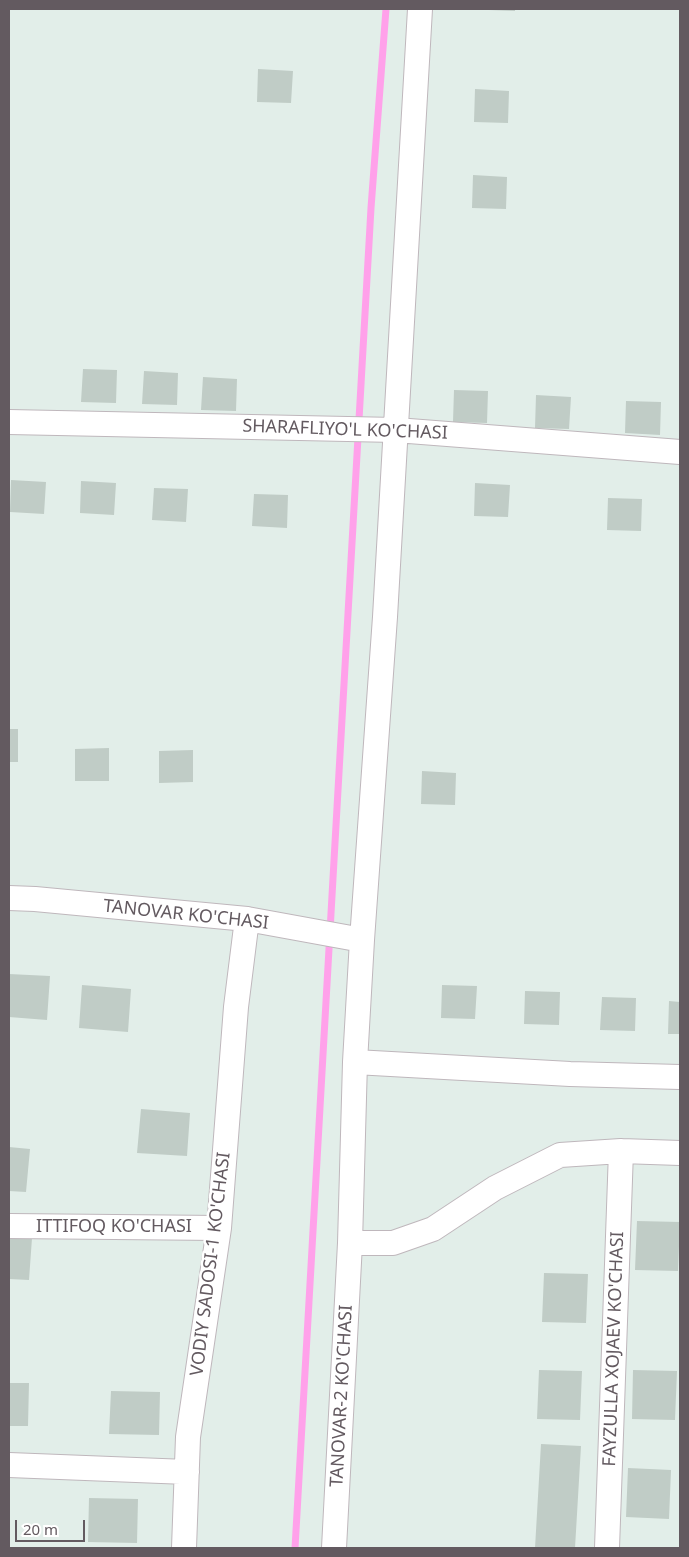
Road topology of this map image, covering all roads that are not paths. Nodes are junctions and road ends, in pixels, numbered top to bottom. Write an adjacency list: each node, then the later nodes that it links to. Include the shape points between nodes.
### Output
1 (420, 9): 3 (street, TANOVAR-2 KO'CHASI)
2 (9, 422): 3 (street, SHARAFLIYO'L KO'CHASI)
3 (396, 430): 4 (street, SHARAFLIYO'L KO'CHASI); 7 (street, TANOVAR-2 KO'CHASI)
4 (680, 452)
5 (9, 898): 6 (street, TANOVAR KO'CHASI)
6 (247, 919): 7 (street, TANOVAR KO'CHASI); 13 (street, VODIY SADOSI-1 KO'CHASI, via 236,1007)
7 (362, 940): 8 (street, TANOVAR-2 KO'CHASI)
8 (355, 1062): 9 (street); 14 (street, TANOVAR-2 KO'CHASI)
9 (680, 1077)
10 (621, 1150): 11 (street); 14 (street, via 560,1155 495,1188 433,1229 394,1243); 19 (street, FAYZULLA XOJAEV KO'CHASI)
11 (680, 1153)
12 (9, 1226): 13 (street, ITTIFOQ KO'CHASI)
13 (219, 1228): 16 (street, VODIY SADOSI-1 KO'CHASI, via 188,1437)
14 (350, 1243): 18 (street, TANOVAR-2 KO'CHASI)
15 (9, 1465): 16 (street)
16 (186, 1472): 17 (street, VODIY SADOSI-1 KO'CHASI)
17 (184, 1548)
18 (334, 1548)
19 (606, 1548)

